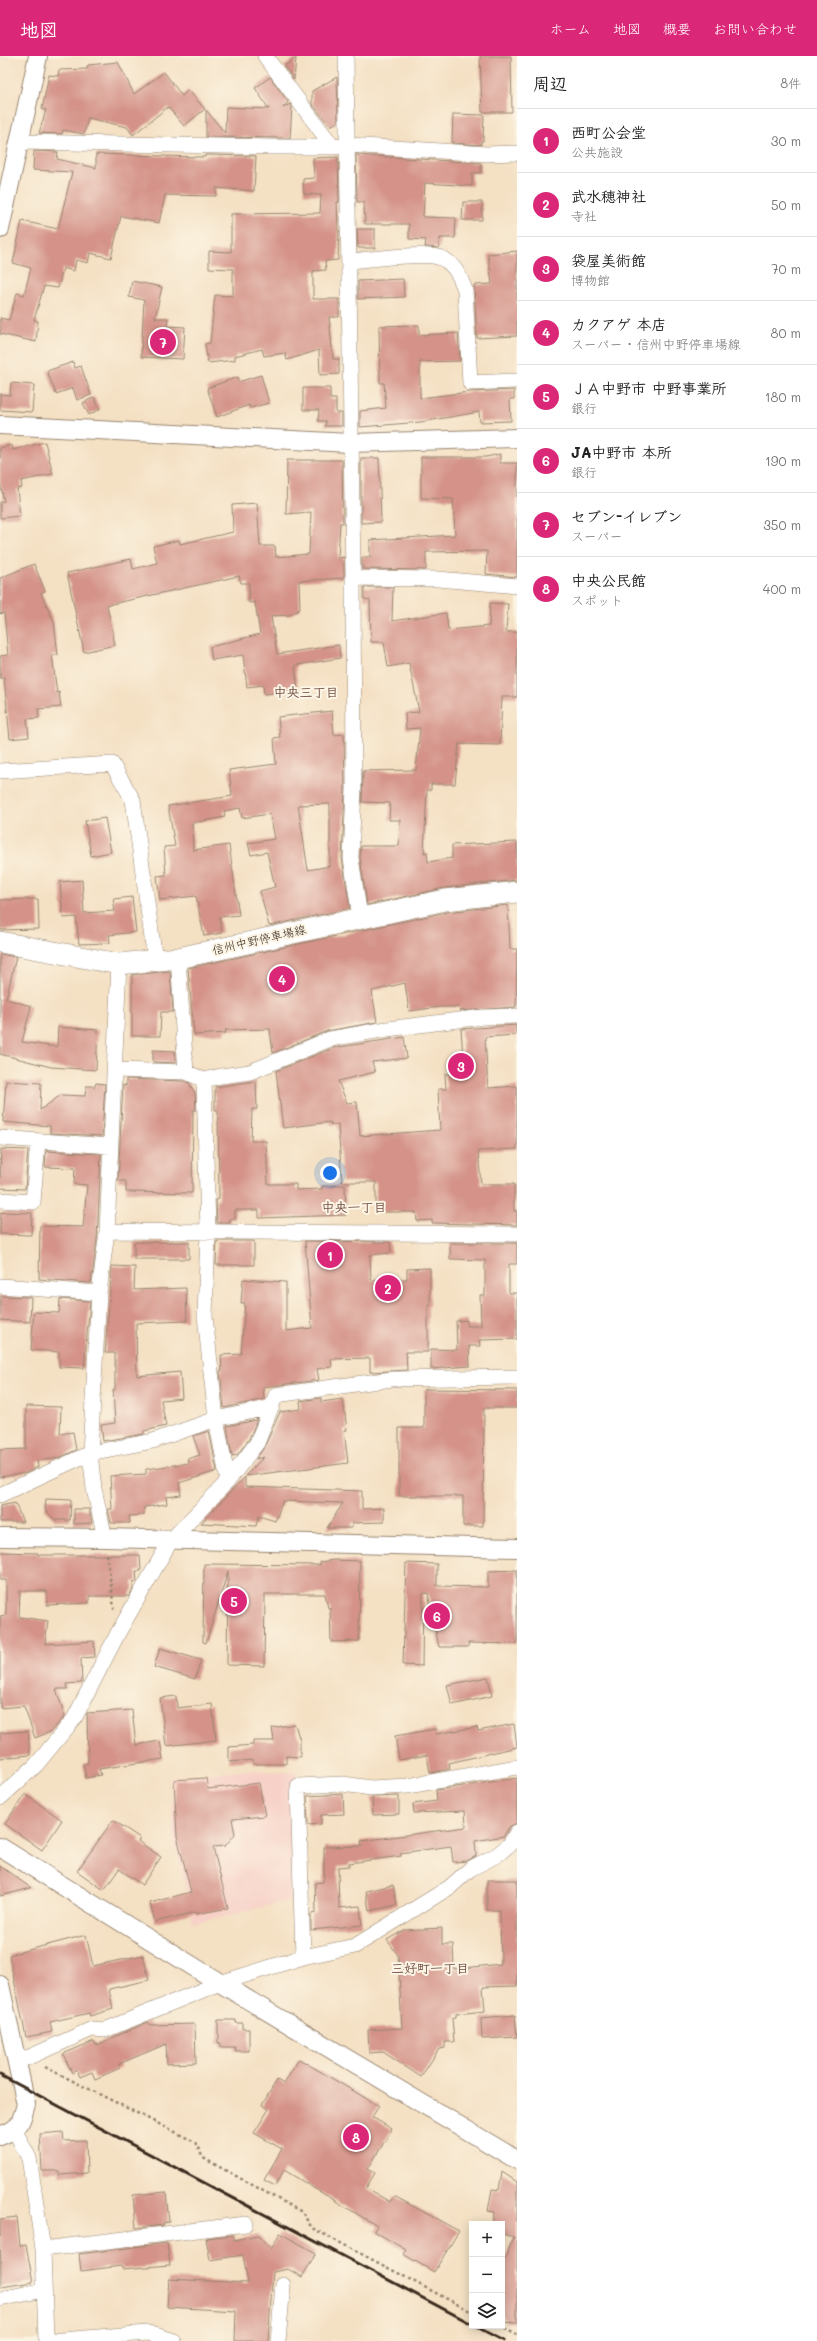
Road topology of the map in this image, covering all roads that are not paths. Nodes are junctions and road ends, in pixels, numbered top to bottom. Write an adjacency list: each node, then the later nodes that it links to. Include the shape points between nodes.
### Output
1 (38, 56): 4 (street)
2 (265, 56): 6 (street)
3 (346, 56): 5 (street)
4 (20, 142): 6 (street); 8 (street)
5 (348, 145): 6 (street); 7 (street, via 487,154); 9 (street)
6 (333, 147)
7 (517, 153)
8 (0, 229)
9 (348, 261): 10 (street, via 426,256 439,257 451,264 460,276 464,290 470,383); 13 (street)
10 (517, 381)
11 (0, 425): 13 (street)
12 (517, 438): 13 (street)
13 (350, 443): 14 (street)
14 (353, 578): 15 (street, via 438,579); 18 (street, via 354,789 351,858)
15 (517, 586)
16 (0, 772): 21 (street, via 112,764 133,800)
17 (517, 892): 18 (main road, 信州中野停車場線, via 445,900)
18 (360, 917): 20 (main road, 信州中野停車場線)
19 (0, 942): 22 (main road, 信州中野停車場線)
20 (178, 958): 21 (main road, 信州中野停車場線); 25 (street)
21 (154, 960): 22 (main road, 信州中野停車場線)
22 (119, 964): 24 (street)
23 (517, 1016): 26 (street, via 387,1029 330,1039 250,1072)
24 (114, 1070): 25 (street); 29 (street)
25 (186, 1072): 26 (street)
26 (204, 1080): 32 (street)
27 (0, 1138): 28 (street)
28 (38, 1141): 29 (street); 30 (street, via 34,1202)
29 (110, 1146): 31 (street)
30 (0, 1200)
31 (107, 1231): 32 (street); 35 (street)
32 (208, 1232): 33 (street); 38 (street, via 205,1316)
33 (517, 1234)
34 (0, 1286): 35 (street)
35 (100, 1293): 39 (street)
36 (517, 1377): 37 (street, via 392,1379 276,1395)
37 (272, 1407): 38 (street); 40 (street, via 257,1443)
38 (216, 1419): 39 (street, via 153,1441); 40 (street)
39 (90, 1453): 41 (street); 43 (street, via 94,1489)
40 (228, 1481): 44 (street)
41 (0, 1494)
42 (0, 1537): 43 (street)
43 (105, 1538): 44 (street)
44 (171, 1540): 45 (street); 47 (street, via 118,1633 74,1719 36,1765)
45 (517, 1548)
46 (517, 1767): 50 (street, via 408,1786 298,1786)
47 (0, 1798)
48 (517, 1832): 50 (street, via 510,1844 497,1855 470,1869 450,1888 378,1932 354,1946)
49 (0, 1847): 51 (street)
50 (303, 1957): 51 (street)
51 (220, 1983): 53 (street, via 105,2030 92,2030); 55 (street)
52 (0, 1985): 53 (street)
53 (22, 2058): 54 (street, via 26,2104 22,2120)
54 (7, 2133): 57 (street, via 29,2158)
55 (517, 2160)
56 (246, 2224): 57 (street)
57 (43, 2249): 59 (street)
58 (283, 2285): 63 (street)
59 (44, 2290): 60 (street); 61 (street)
60 (0, 2299)
61 (48, 2341): 62 (street, via 148,2334)
62 (174, 2341)
63 (278, 2341)

